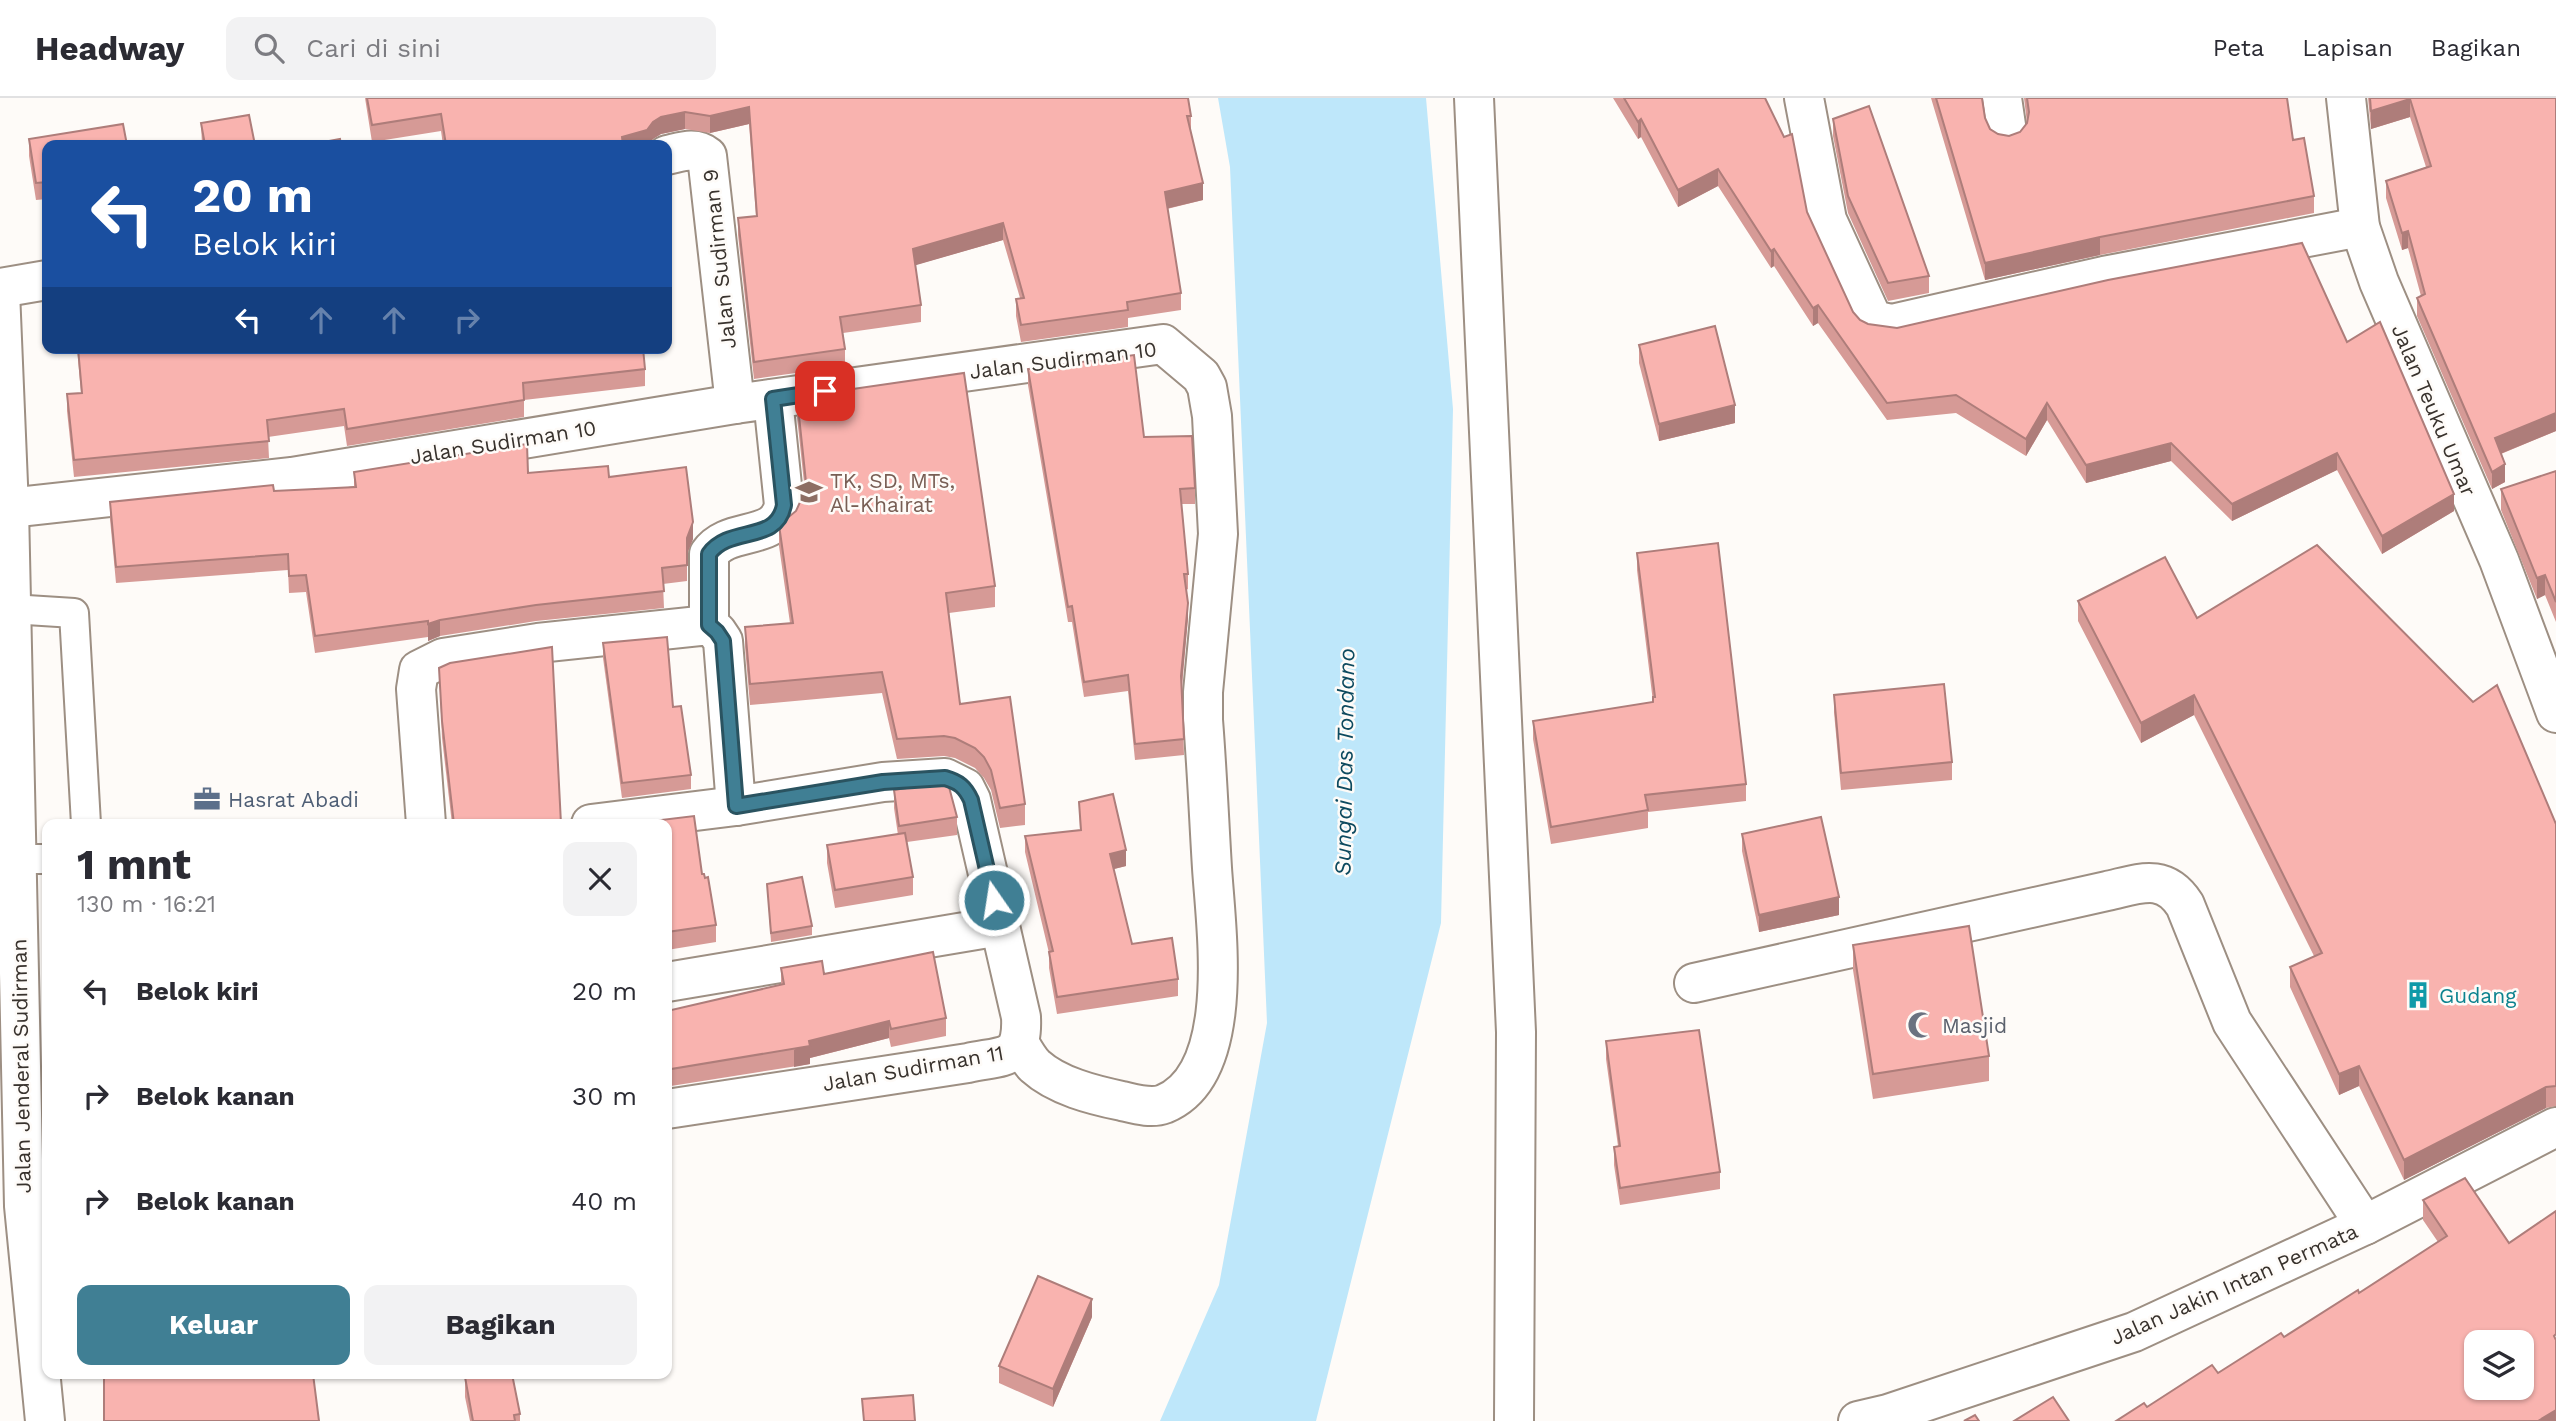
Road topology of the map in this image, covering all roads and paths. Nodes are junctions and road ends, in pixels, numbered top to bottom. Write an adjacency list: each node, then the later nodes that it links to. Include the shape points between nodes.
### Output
1 (1474, 98): 31 (main road, via 1516,1032)
2 (1804, 98): 5 (main road, via 1827,220 1874,320 1884,324)
3 (2346, 98): 5 (main road, Jalan Teuku Umar)
4 (672, 154): 9 (main road, Jalan Sudirman 9, via 693,150 707,156)
5 (2360, 227): 13 (main road, Jalan Teuku Umar, via 2379,282 2499,560)
6 (42, 281): 7 (main road)
7 (0, 290): 10 (main road, Jalan Jenderal Sudirman)
8 (773, 399): 9 (main road, Jalan Sudirman 10); 12 (main road, via 782,513 766,529 725,539 709,554); 22 (main road, Jalan Sudirman 10, via 1163,344 1194,368 1207,387 1218,534 1203,720 1219,965 1206,1056 1193,1081 1175,1097 1163,1105 1147,1106 1101,1097 1054,1079 1033,1065)
9 (735, 404): 10 (main road, Jalan Sudirman 10, via 292,477)
10 (9, 508): 11 (main road, Jalan Jenderal Sudirman)
11 (11, 609): 15 (lane, via 74,613); 18 (main road, Jalan Jenderal Sudirman)
12 (709, 625): 14 (main road, via 723,641); 16 (main road, via 538,643 425,665 419,670 416,689)
13 (2556, 713)
14 (736, 806): 17 (main road, Jalan Sudirman 11); 19 (main road, Jalan Sudirman 11, via 883,782 945,778 965,788 971,800)
15 (86, 819)
16 (426, 819)
17 (631, 819)
18 (32, 859): 25 (main road, Jalan Jenderal Sudirman)
19 (1000, 926): 20 (main road); 22 (main road, Jalan Sudirman 11, via 1021,1017)
20 (672, 981)
21 (1694, 983): 27 (main road, via 2161,883 2185,905 2232,1022)
22 (1020, 1044): 23 (main road, Jalan Sudirman 11, via 1009,1054 968,1063)
23 (672, 1108)
24 (2556, 1127): 27 (main road, Jalan Jakin Intan Permata)
25 (11, 1136): 26 (main road, Jalan Jenderal Sudirman)
26 (36, 1204): 28 (main road, Jalan Jenderal Sudirman)
27 (2365, 1225): 32 (main road, Jalan Jakin Intan Permata, via 2134,1332)
28 (42, 1349)
29 (43, 1379): 30 (main road, Jalan Jenderal Sudirman)
30 (45, 1421)
31 (1514, 1421)
32 (1858, 1421)

